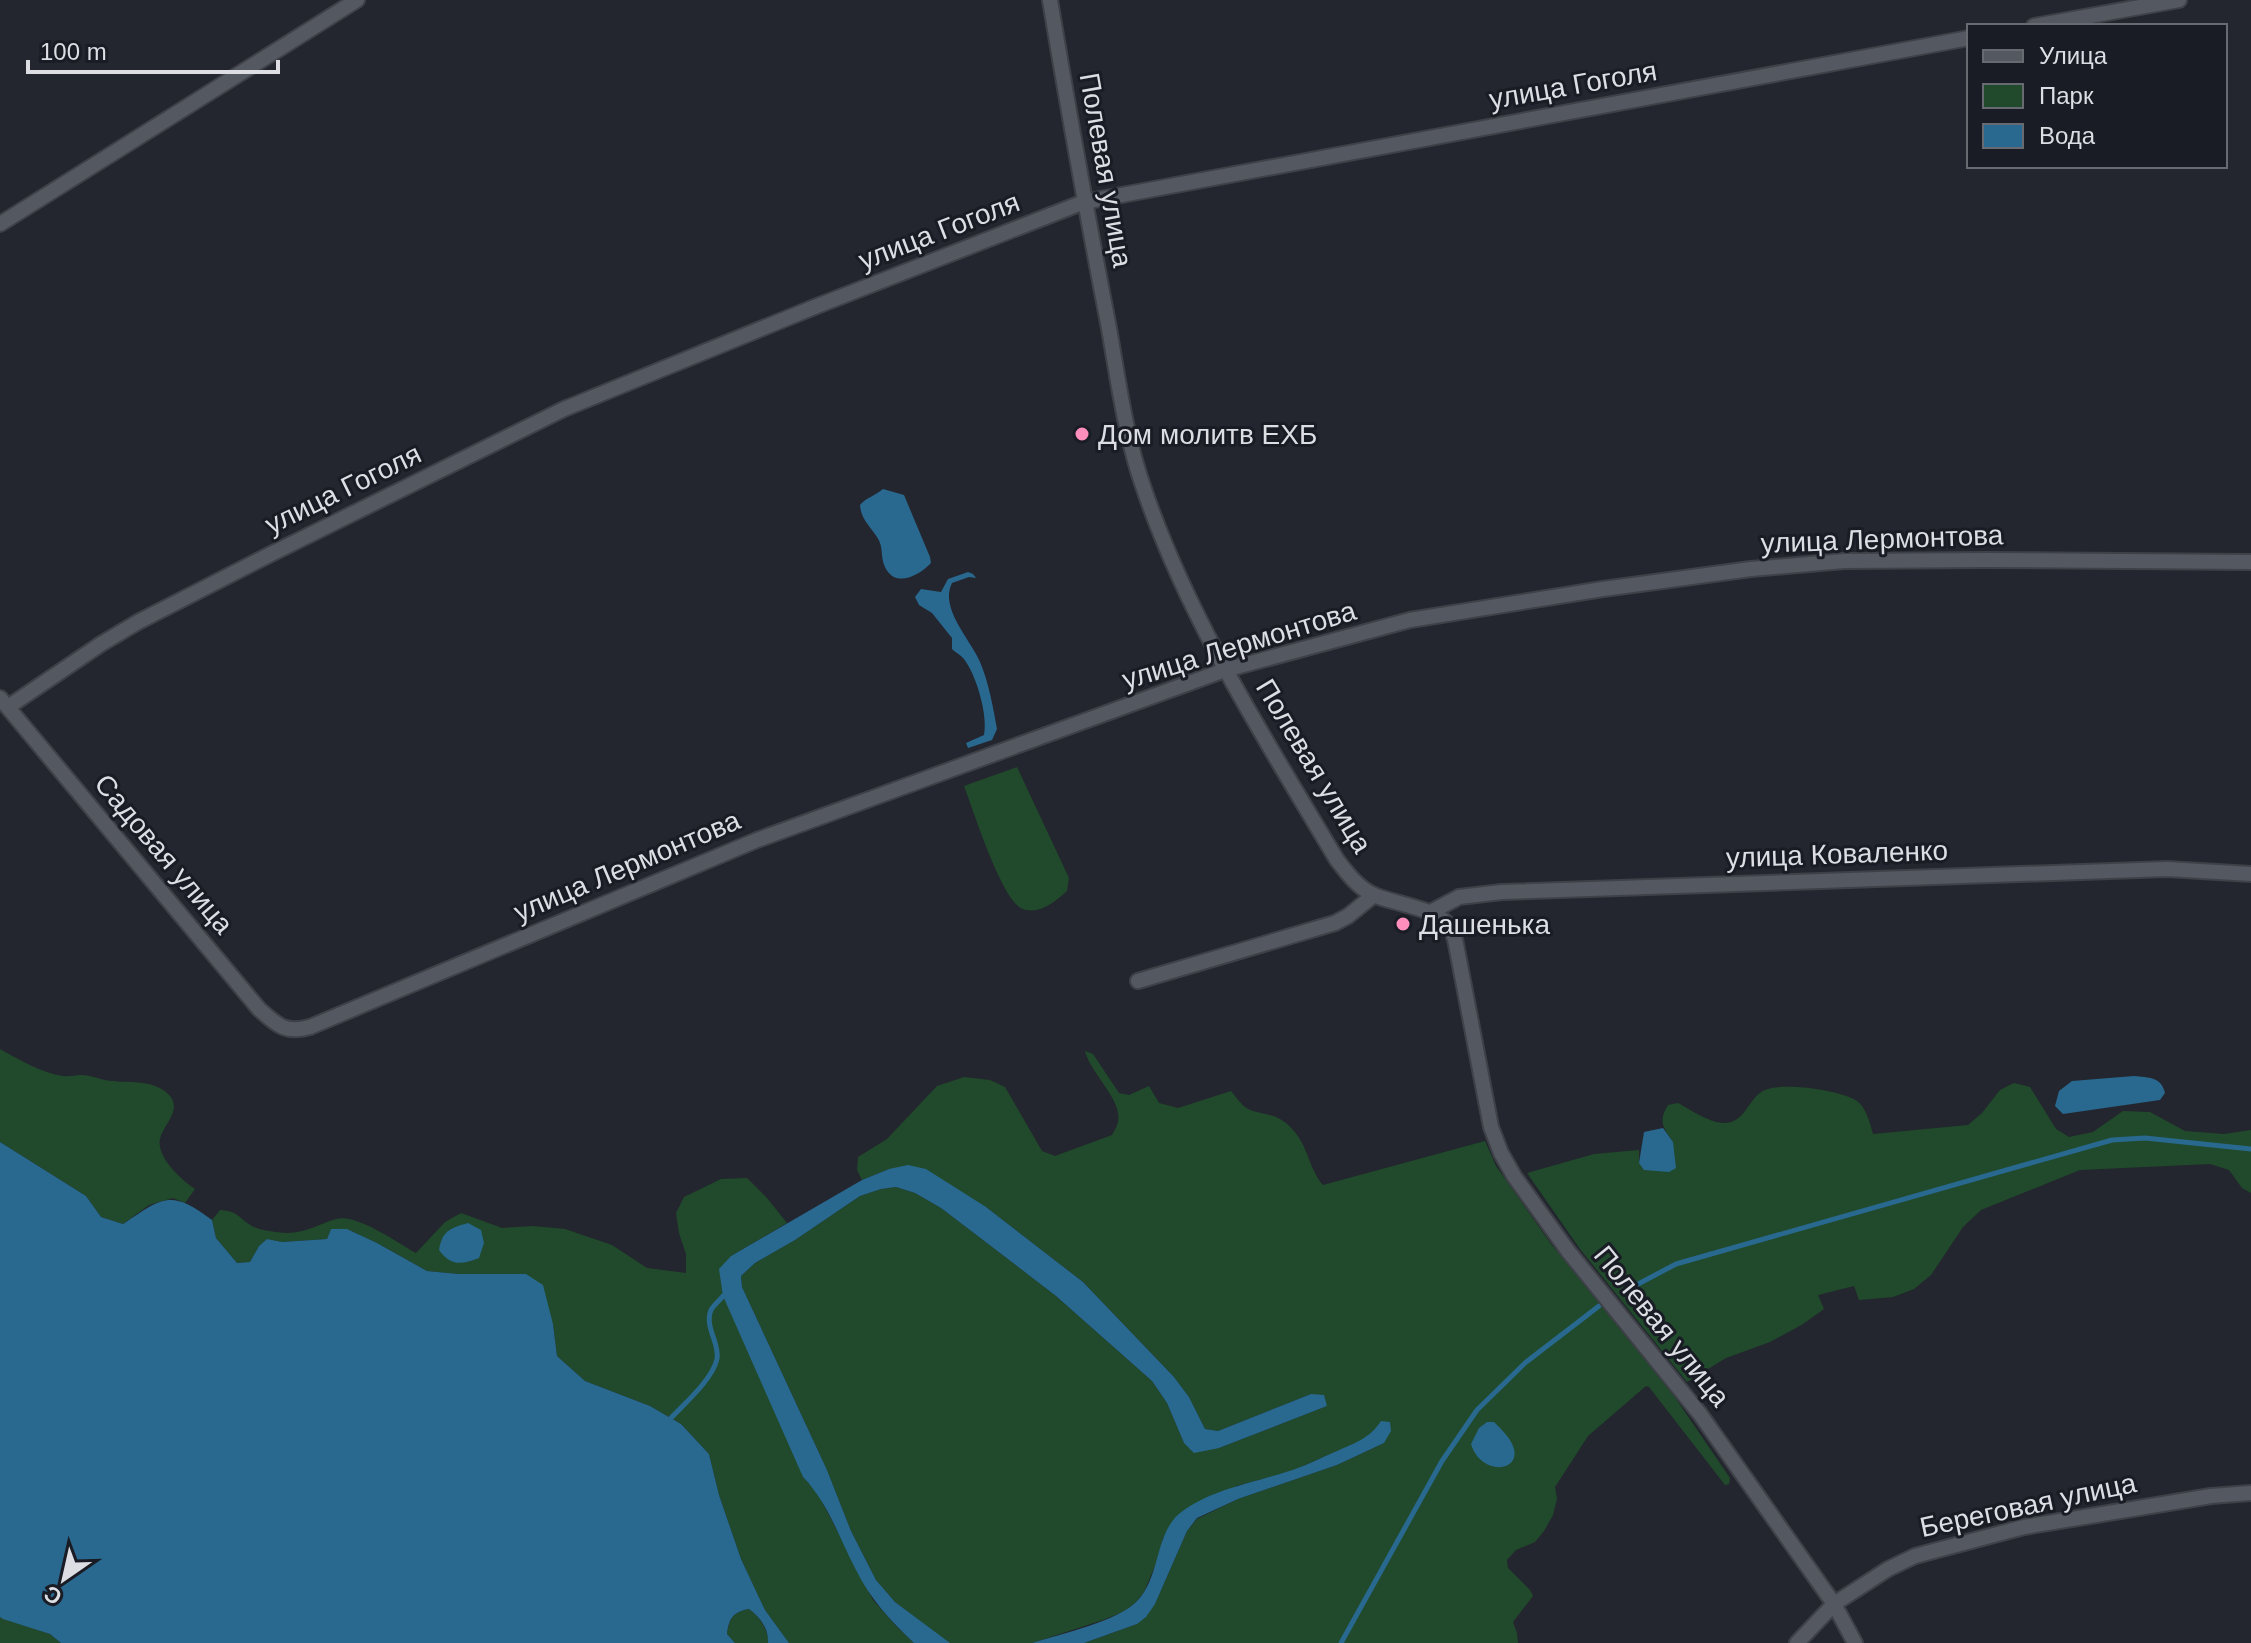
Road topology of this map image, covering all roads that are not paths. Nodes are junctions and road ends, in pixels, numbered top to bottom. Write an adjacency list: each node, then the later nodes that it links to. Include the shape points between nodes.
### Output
1 (357, 0): 8 (street)
2 (1050, 0): 7 (street, Полевая улица)
3 (2179, 0): 4 (street)
4 (2152, 2): 5 (street)
5 (2044, 24)
6 (1967, 38): 7 (street, улица Гоголя)
7 (1084, 202): 10 (street, Полевая улица, via 1142,485 1174,568); 11 (street, улица Гоголя, via 564,409 138,622)
8 (0, 224)
9 (2251, 562): 10 (street, улица Лермонтова, via 1844,561 1766,567 1410,620)
10 (1225, 670): 13 (street, Полевая улица, via 1337,860); 16 (street, улица Лермонтова, via 757,840)
11 (4, 702): 16 (street, Садовая улица, via 259,1009 274,1022)
12 (2251, 874): 14 (street, улица Коваленко, via 2167,869 1502,892 1459,897)
13 (1374, 895): 14 (street, Полевая улица); 15 (street, via 1335,923)
14 (1429, 913): 18 (street, Полевая улица, via 1450,926 1455,939 1491,1127 1514,1176 1700,1414)
15 (1138, 981)
16 (297, 1030)
17 (2251, 1493): 18 (street, Береговая улица, via 2024,1527 1955,1544 1902,1561)
18 (1834, 1604): 19 (street, Береговая улица); 20 (street, Полевая улица)
19 (1797, 1643)
20 (1855, 1643)

